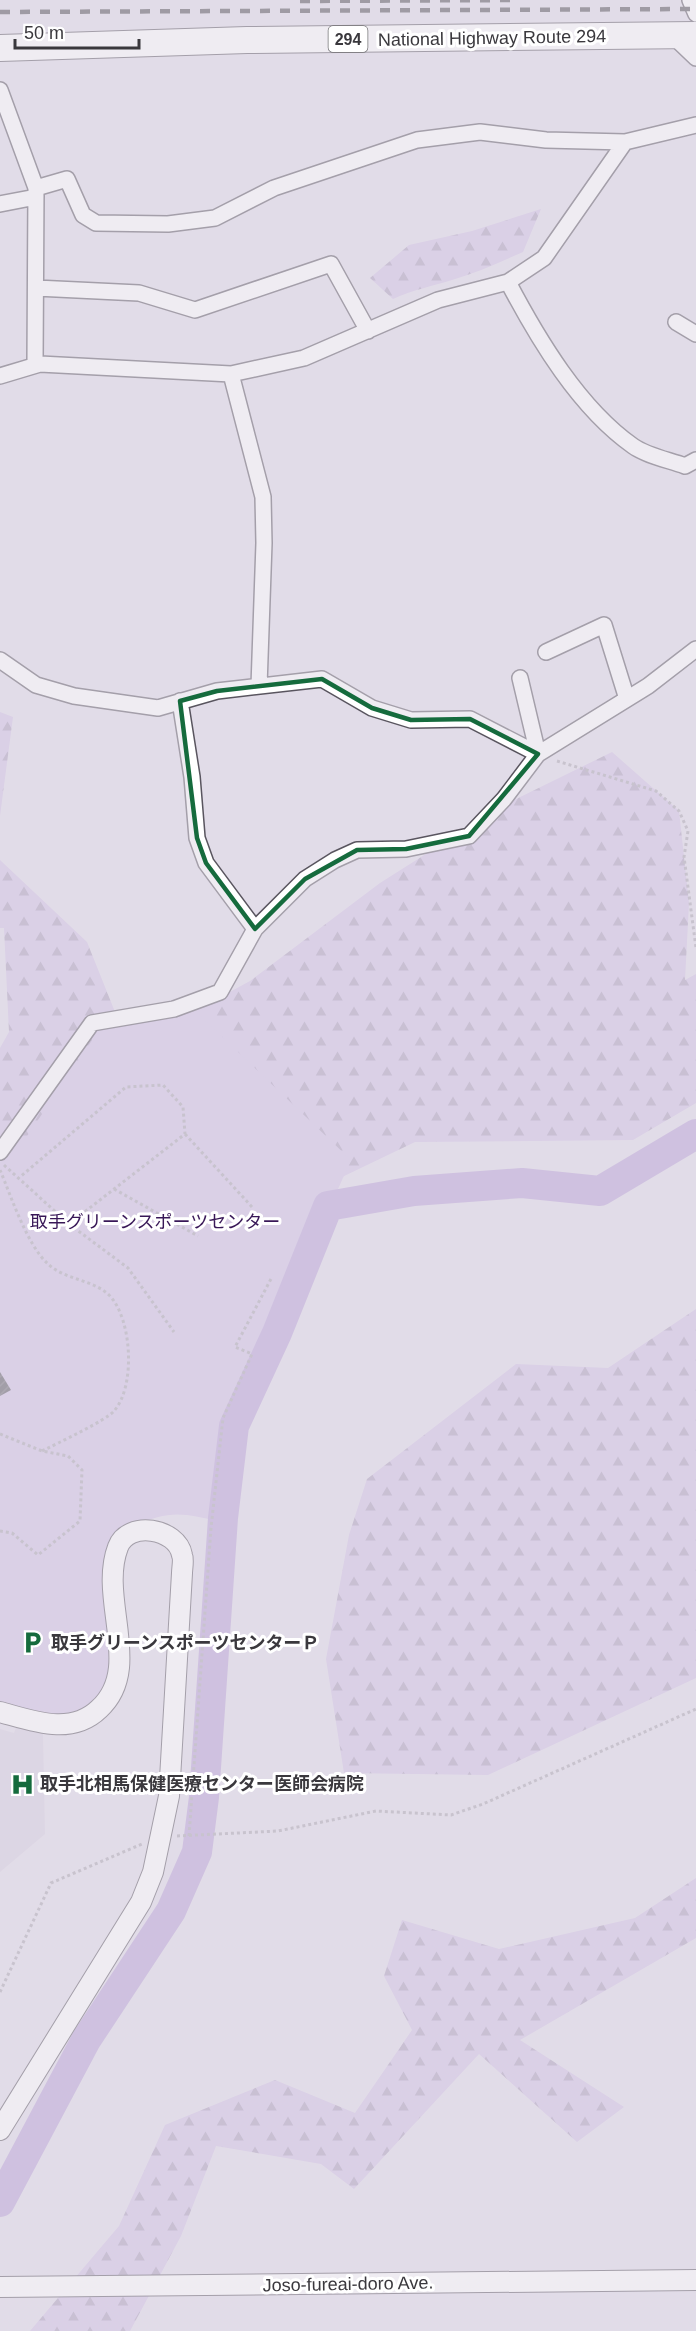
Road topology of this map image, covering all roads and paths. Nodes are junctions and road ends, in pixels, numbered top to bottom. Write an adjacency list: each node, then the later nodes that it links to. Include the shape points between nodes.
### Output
1 (690, 0): 2 (street)
2 (696, 14)
3 (685, 36): 4 (highway, National Highway Route 294 / 294, via 247,40); 5 (street)
4 (0, 48)
5 (696, 58)
6 (0, 90): 9 (street)
7 (696, 125): 8 (street)
8 (625, 142): 9 (street, via 546,140 480,132 417,140 274,188 215,218 168,224 96,223 83,214 67,179); 11 (street, via 544,258)
9 (36, 192): 10 (street); 12 (street)
10 (0, 204)
11 (508, 282): 14 (street, via 438,300); 19 (street, via 536,335 596,413 634,448 685,466)
12 (36, 288): 14 (street, via 139,293 195,310 331,264); 16 (street, via 35,364)
13 (676, 322): 15 (street)
14 (368, 331): 17 (street, via 303,358)
15 (696, 334)
16 (40, 364): 17 (street); 18 (street)
17 (231, 374): 24 (street, via 262,497)
18 (0, 376)
19 (696, 460)
20 (696, 649): 25 (street)
21 (546, 652): 25 (street, via 604,625)
22 (0, 660): 26 (street, via 36,685 74,696 158,708)
23 (520, 678): 27 (street)
24 (259, 686): 26 (street); 27 (street, via 322,679 372,708 411,720 470,719)
25 (627, 699): 27 (street)
26 (180, 701): 28 (street, via 192,777 196,838 206,863)
27 (538, 754): 28 (street, via 469,836 406,849 357,850 305,879); 29 (path, via 656,791 679,812 688,831 684,857)
28 (255, 929): 31 (street, via 220,992 174,1009 92,1023)
29 (696, 948)
30 (185, 1134): 34 (path, via 183,1107 162,1085 126,1087); 35 (path); 36 (path)
31 (0, 1152)
32 (0, 1162): 34 (path)
33 (0, 1170): 42 (path, via 26,1231 48,1264 110,1296 125,1325 126,1387 114,1412)
34 (20, 1177): 37 (path)
35 (114, 1189): 37 (path); 38 (path)
36 (253, 1208)
37 (69, 1224): 40 (path, via 128,1268)
38 (198, 1236)
39 (272, 1277): 47 (path, via 236,1347 252,1354 224,1418 211,1528)
40 (174, 1332)
41 (0, 1434): 42 (path)
42 (42, 1451): 43 (path, via 68,1456 82,1470 80,1521 38,1555 12,1533)
43 (0, 1531)
44 (696, 1709): 47 (path, via 451,1815 376,1811 278,1831)
45 (0, 1712): 46 (street, via 58,1725 94,1714 109,1700 118,1681 120,1664 114,1574 118,1545 125,1538 148,1530 162,1532 177,1544 182,1554 169,1796)
46 (163, 1835): 47 (path); 48 (path, via 51,1883); 49 (street, via 141,1902)
47 (189, 1836)
48 (0, 1992)
49 (0, 2130)
50 (696, 2280): 51 (street, Joso-fureai-doro Ave.)
51 (0, 2288)

